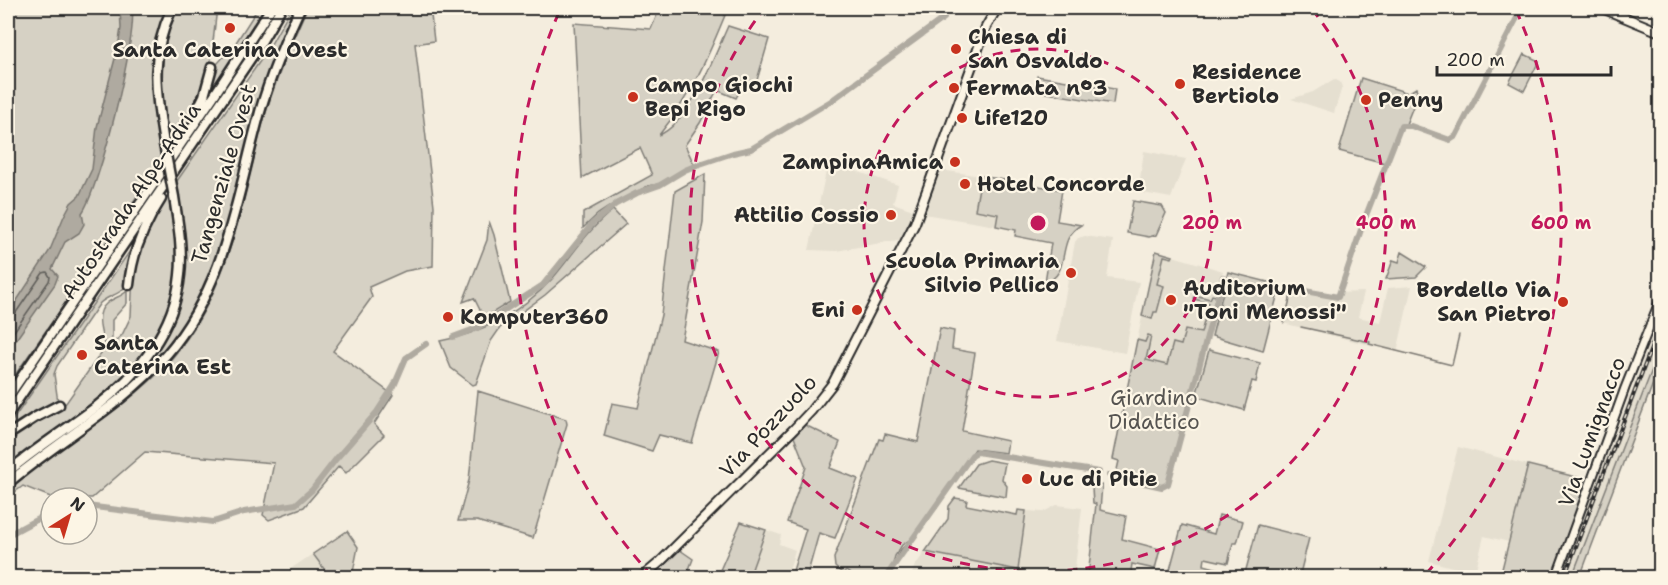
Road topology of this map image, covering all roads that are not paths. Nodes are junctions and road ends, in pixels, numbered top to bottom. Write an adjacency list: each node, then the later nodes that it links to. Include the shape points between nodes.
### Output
1 (172, 8): 17 (highway, Tangenziale Ovest, bridge, via 163,27 155,78 181,249 172,310 162,333 135,370 98,405)
2 (271, 8): 10 (highway, Autostrada Alpe-Adria)
3 (281, 8): 9 (highway, Autostrada Alpe-Adria)
4 (300, 8): 18 (highway, Tangenziale Ovest, via 266,89 225,248 197,312 168,353 128,393)
5 (998, 8): 19 (main road, Via Pozzuolo, via 986,27 915,224 832,383 787,437)
6 (1602, 8): 7 (main road)
7 (1660, 32)
8 (212, 67): 10 (highway, via 201,105 177,140)
9 (187, 150): 11 (highway, via 179,171 142,230); 15 (highway, Autostrada Alpe-Adria)
10 (174, 154): 13 (highway, Autostrada Alpe-Adria)
11 (129, 285)
12 (1660, 300): 20 (main road, Via Lumignacco)
13 (8, 397)
14 (59, 405): 16 (highway)
15 (8, 414)
16 (8, 435)
17 (8, 472)
18 (8, 483)
19 (641, 578)
20 (1556, 578)

